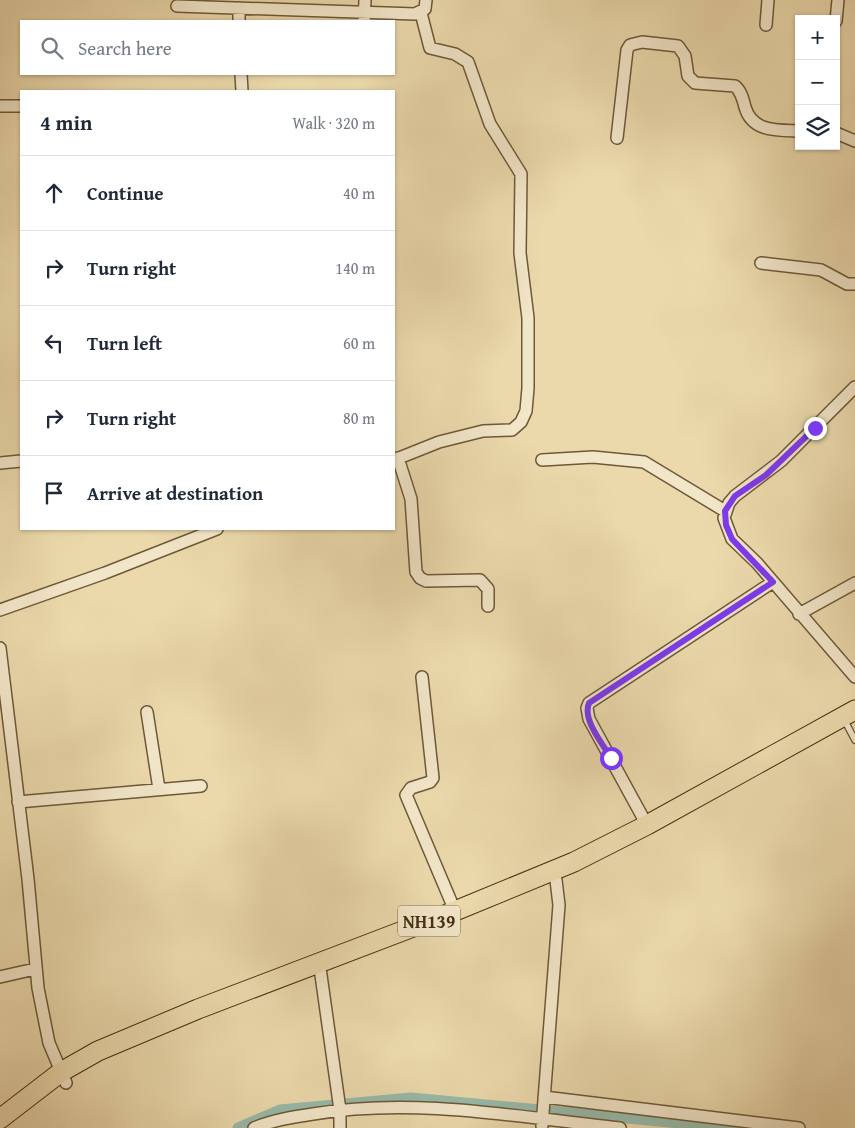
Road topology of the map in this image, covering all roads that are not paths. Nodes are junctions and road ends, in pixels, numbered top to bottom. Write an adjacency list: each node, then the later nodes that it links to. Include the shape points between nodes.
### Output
1 (426, 0): 8 (street)
2 (768, 0): 11 (street)
3 (838, 0): 9 (street)
4 (290, 5): 6 (street); 7 (street)
5 (177, 6): 6 (street)
6 (239, 8): 10 (street)
7 (364, 11): 8 (street)
8 (421, 13): 23 (street, via 430,48 455,54 468,62 490,124 521,174 520,253 528,318 528,388 526,411 512,430 456,438)
9 (837, 15)
10 (239, 20)
11 (766, 25)
12 (241, 75): 13 (street)
13 (242, 90)
14 (0, 106): 15 (street)
15 (20, 106)
16 (795, 131): 18 (street, via 768,129 754,124 747,115 740,90 735,86 695,83 688,76 685,56 678,46 642,42 630,44 627,50)
17 (840, 135): 19 (street)
18 (617, 138)
19 (855, 141)
20 (762, 263): 21 (street, via 821,270 847,284)
21 (855, 284)
22 (855, 387): 27 (street, via 781,461 735,496)
23 (396, 459): 31 (street, via 411,499 416,572 426,581 480,580 488,589)
24 (542, 460): 27 (street, via 593,456 644,462)
25 (20, 461): 26 (street)
26 (0, 463)
27 (725, 511): 29 (street, via 732,539)
28 (214, 530): 32 (street)
29 (773, 582): 33 (street); 42 (street, via 589,703 589,719)
30 (855, 583): 33 (street)
31 (488, 606)
32 (0, 610)
33 (800, 614): 35 (street)
34 (0, 648): 41 (street)
35 (855, 676)
36 (422, 677): 44 (street, via 433,778 411,788 406,795)
37 (147, 712): 40 (street)
38 (853, 724): 42 (highway, NH139); 43 (highway, NH139, via 642,839)
39 (201, 786): 40 (street)
40 (159, 789): 41 (street)
41 (18, 802): 46 (street)
42 (647, 825): 44 (highway, NH139, via 574,862)
43 (556, 880): 45 (highway, NH139); 49 (street, via 559,905)
44 (455, 911): 45 (highway, NH139)
45 (320, 967): 48 (highway, NH139, via 143,1031 98,1052); 50 (street)
46 (35, 969): 47 (street); 48 (street, via 49,1043)
47 (0, 977)
48 (64, 1078): 51 (highway, NH139); 53 (highway, NH139)
49 (544, 1097): 52 (street); 57 (street)
50 (340, 1110): 52 (street, via 423,1107); 54 (street); 55 (street)
51 (0, 1120)
52 (543, 1122): 56 (street)
53 (5, 1128)
54 (254, 1128)
55 (340, 1128)
56 (620, 1128)
57 (800, 1128)

